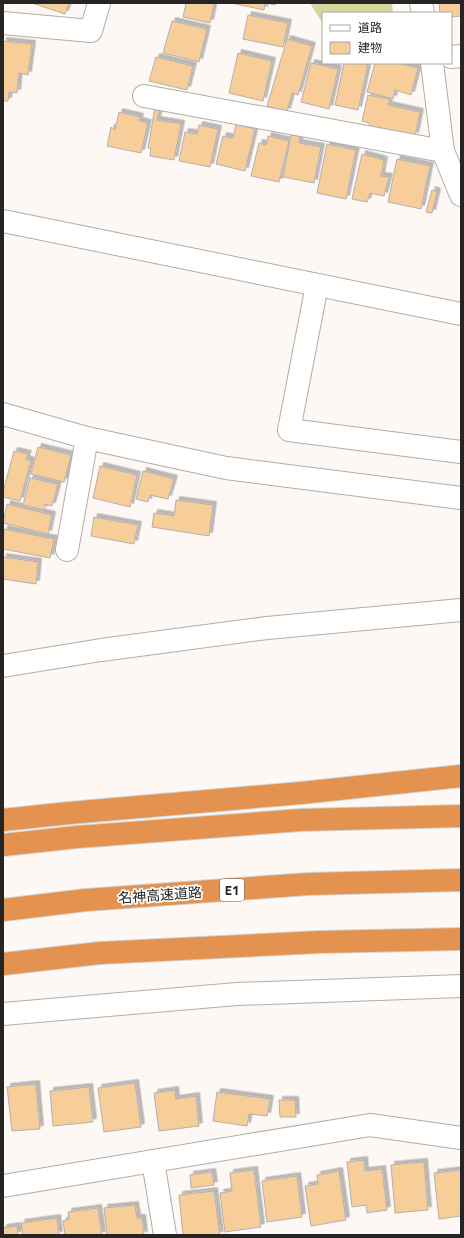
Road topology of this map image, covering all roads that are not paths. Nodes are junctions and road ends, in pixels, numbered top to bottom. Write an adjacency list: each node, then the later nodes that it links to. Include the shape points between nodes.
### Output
1 (99, 3): 2 (street, via 92,32)
2 (3, 23)
3 (432, 64): 5 (street)
4 (144, 96): 5 (street)
5 (443, 151): 6 (street)
6 (461, 195)
7 (3, 221): 8 (street)
8 (317, 285): 9 (street); 12 (street, via 289,430)
9 (461, 314)
10 (3, 414): 11 (street)
11 (88, 438): 13 (street, via 226,468); 14 (street)
12 (461, 452)
13 (461, 498)
14 (67, 550)
15 (461, 610): 16 (street, via 267,628)
16 (3, 666)
17 (461, 776): 19 (highway)
18 (461, 816): 20 (highway, via 301,820)
19 (3, 820)
20 (3, 845)
21 (461, 880): 22 (highway, 名神高速道路 / E1, via 308,884 86,900)
22 (3, 910)
23 (461, 939): 24 (highway, via 320,942 100,953)
24 (3, 964)
25 (461, 986): 26 (street, via 237,994)
26 (3, 1014)
27 (461, 1138): 28 (street, via 370,1125)
28 (153, 1161): 29 (street); 30 (street)
29 (3, 1186)
30 (165, 1235)

